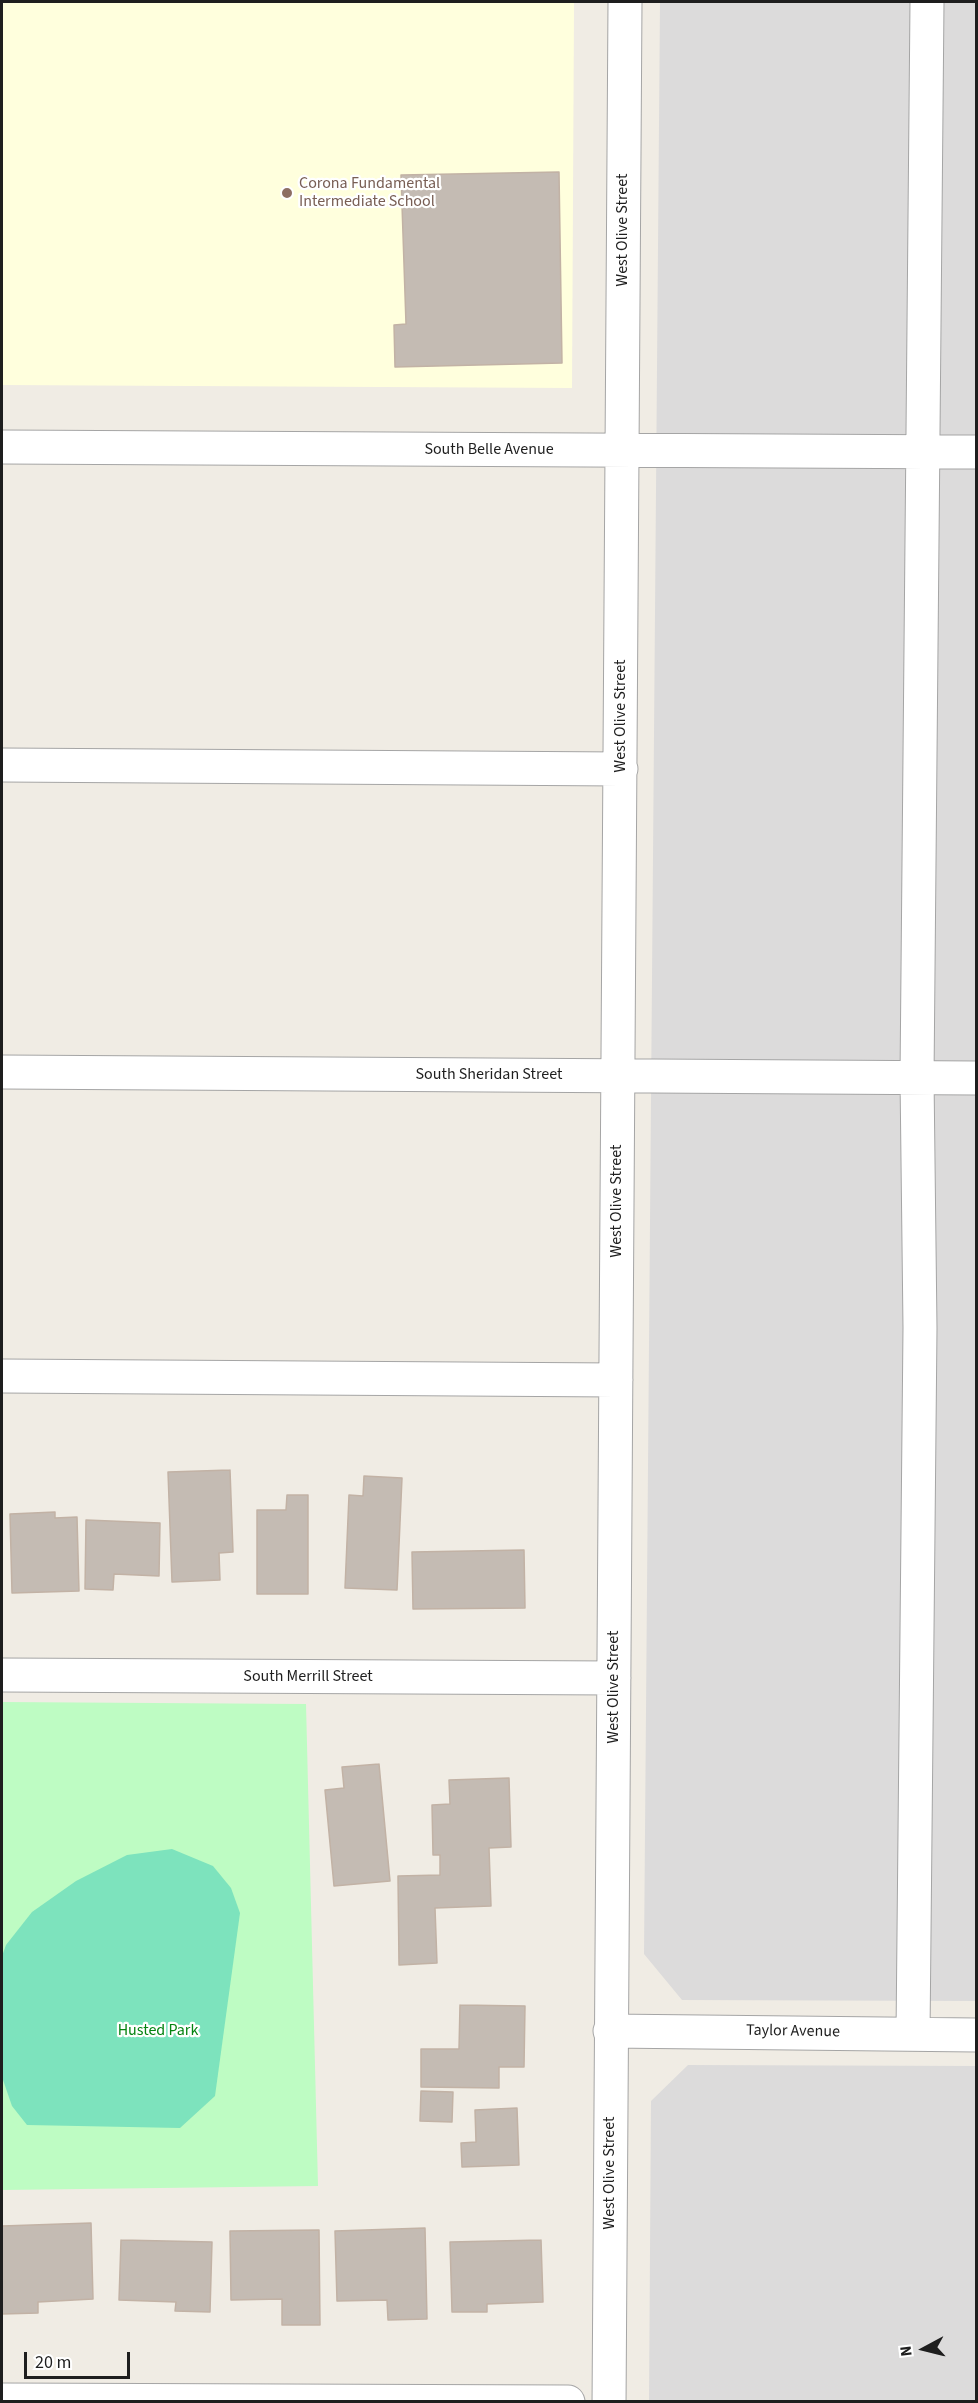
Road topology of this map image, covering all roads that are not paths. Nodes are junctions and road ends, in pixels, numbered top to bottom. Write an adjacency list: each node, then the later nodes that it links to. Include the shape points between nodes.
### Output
1 (625, 2): 4 (street, West Olive Street)
2 (927, 2): 5 (street)
3 (2, 447): 4 (street, South Belle Avenue)
4 (622, 451): 5 (street, South Belle Avenue); 8 (street, West Olive Street)
5 (922, 452): 6 (street, South Belle Avenue); 11 (street)
6 (976, 452)
7 (2, 765): 8 (street)
8 (621, 769): 10 (street, West Olive Street)
9 (2, 1072): 10 (street, South Sheridan Street)
10 (617, 1076): 11 (street, South Sheridan Street); 14 (street, West Olive Street)
11 (917, 1077): 12 (street, South Sheridan Street); 18 (street, via 920,1328)
12 (976, 1078)
13 (2, 1376): 14 (street)
14 (616, 1380): 16 (street, West Olive Street)
15 (2, 1675): 16 (street, South Merrill Street)
16 (614, 1678): 17 (street, West Olive Street)
17 (610, 2031): 18 (street, Taylor Avenue); 22 (street, West Olive Street)
18 (913, 2034): 19 (street, Taylor Avenue)
19 (976, 2035)
20 (2, 2400): 21 (street)
21 (568, 2402)
22 (609, 2402)

